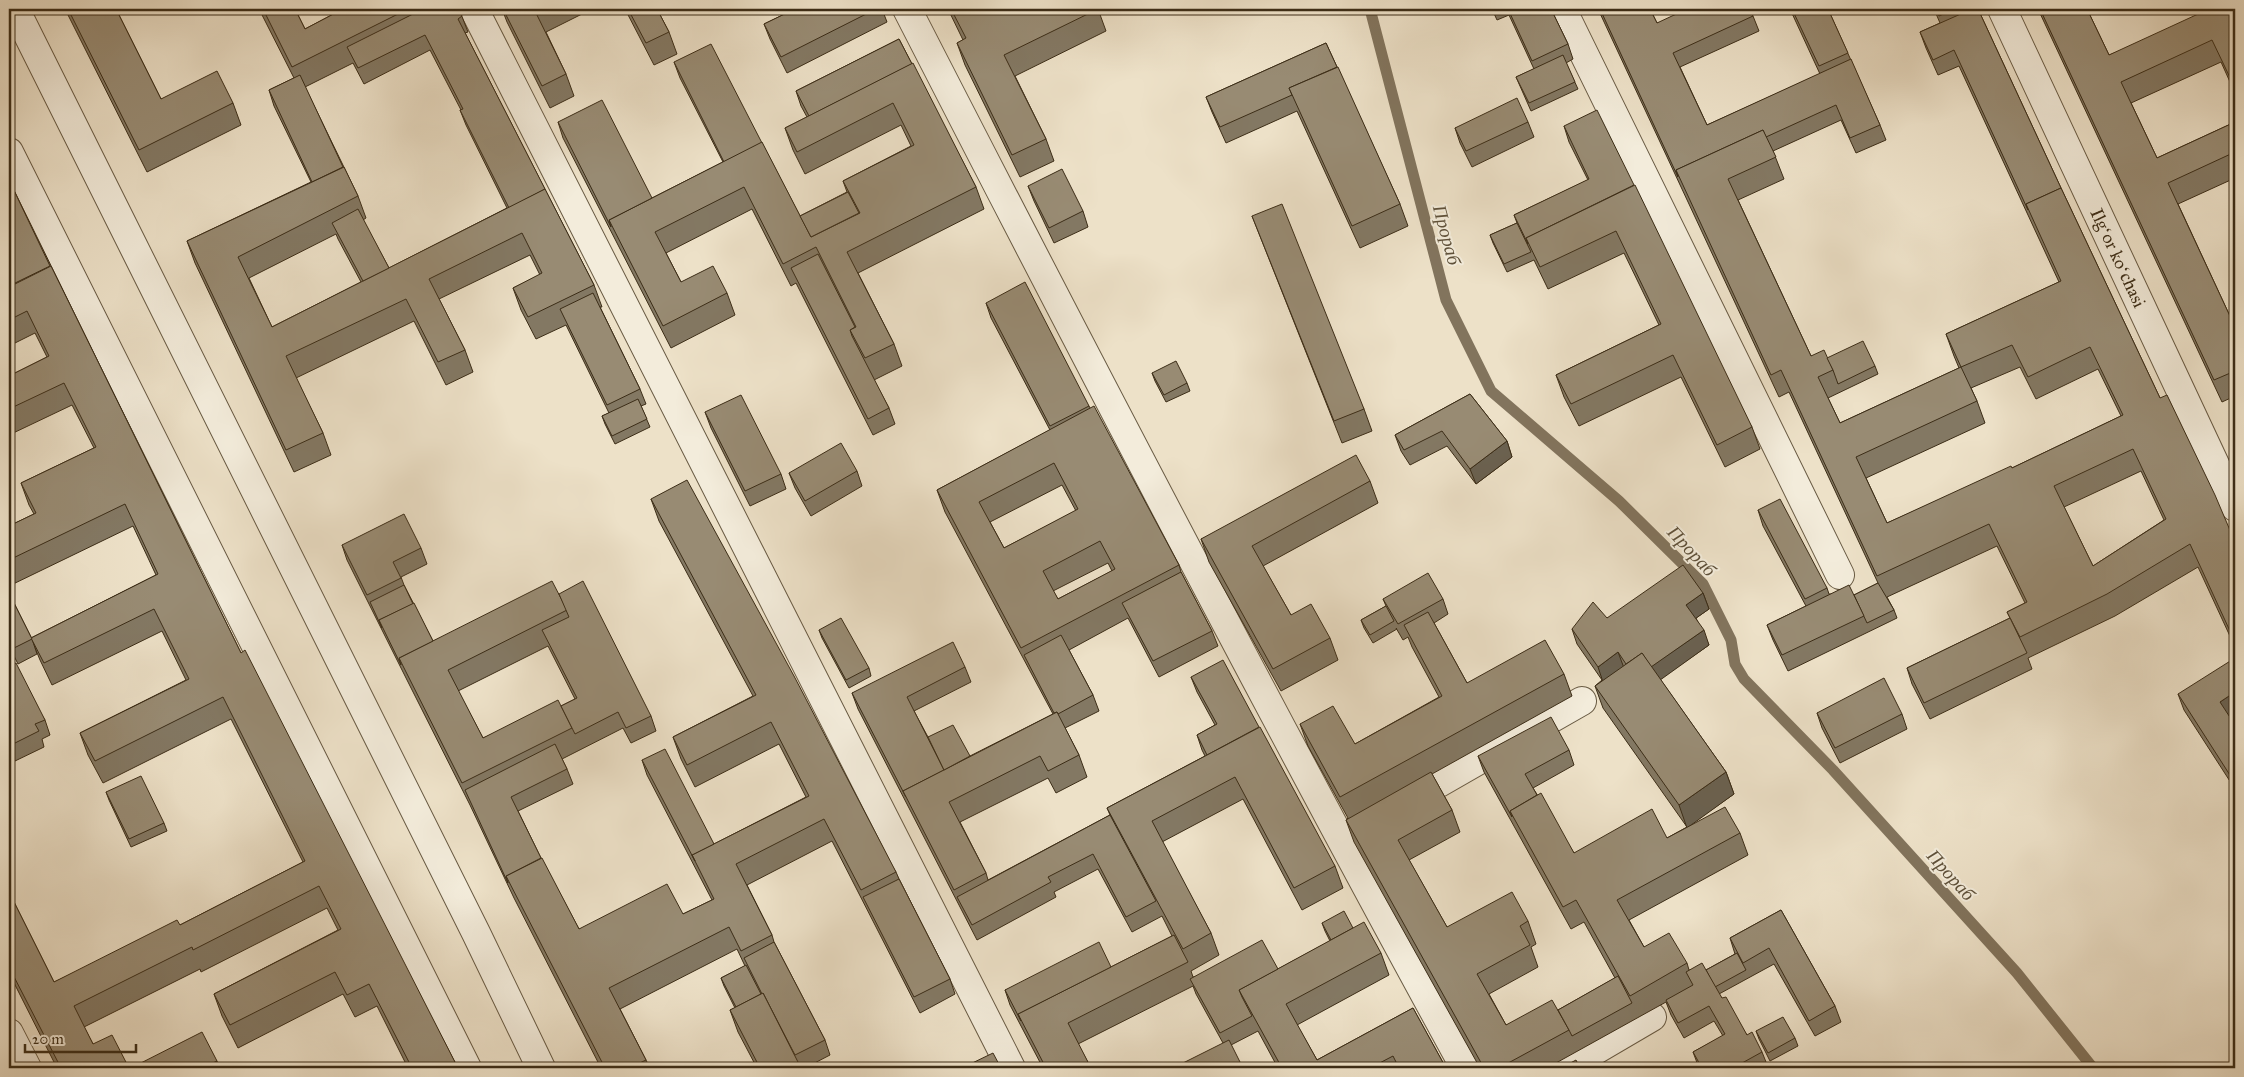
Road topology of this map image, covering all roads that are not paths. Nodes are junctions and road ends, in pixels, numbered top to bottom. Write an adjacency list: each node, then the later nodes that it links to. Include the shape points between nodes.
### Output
1 (15, 9): 16 (street)
2 (474, 9): 17 (street)
3 (908, 9): 11 (street, via 1102,390)
4 (1562, 9): 9 (street)
5 (2002, 9): 7 (street, Ilgʻor koʻchasi)
6 (9, 152): 15 (street)
7 (2226, 463): 8 (street, Ilgʻor koʻchasi)
8 (2235, 507)
9 (1840, 575)
10 (1582, 701): 11 (street)
11 (1340, 840): 18 (street)
12 (1652, 1017): 19 (street)
13 (9, 1033): 14 (street)
14 (27, 1068)
15 (467, 1068)
16 (541, 1068)
17 (1011, 1068)
18 (1465, 1068)
19 (1565, 1068)

